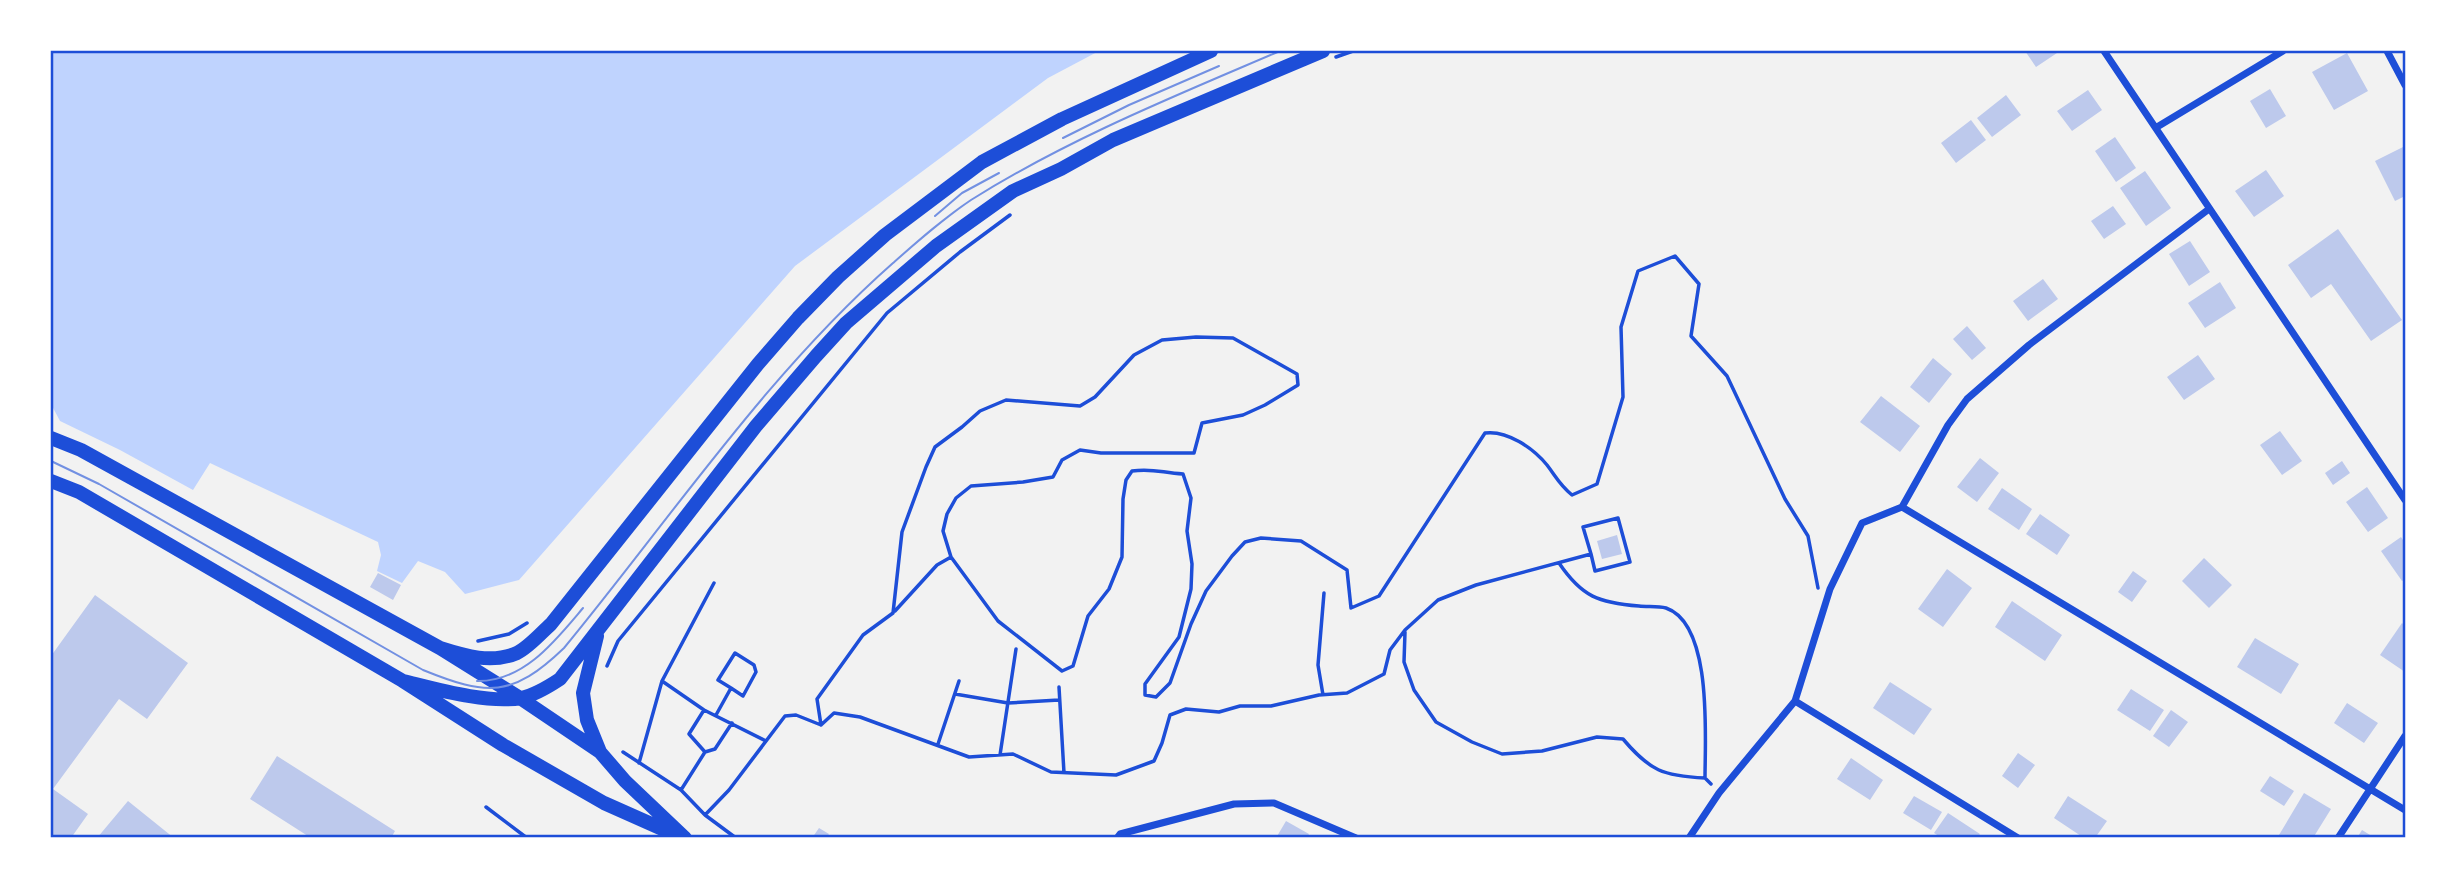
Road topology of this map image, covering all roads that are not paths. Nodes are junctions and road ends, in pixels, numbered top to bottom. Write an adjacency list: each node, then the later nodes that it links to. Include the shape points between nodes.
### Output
1 (1211, 51): 14 (main road, via 1062,119 982,162 885,235 838,277 758,364 551,624 518,653 493,659)
2 (2104, 51): 7 (street)
3 (2283, 51): 7 (street)
4 (2387, 51): 6 (street)
5 (1325, 55): 13 (main road, via 1113,140 1013,191 936,246 846,323 824,348 756,426)
6 (2405, 85)
7 (2157, 127): 8 (street)
8 (2209, 209): 11 (street); 12 (street, via 2029,345 1967,399)
9 (51, 438): 14 (main road, via 81,450)
10 (51, 481): 15 (main road, via 79,492)
11 (2405, 500)
12 (1902, 507): 17 (street, via 1862,523 1830,589); 20 (street)
13 (598, 631): 16 (main road, via 560,679); 19 (main road, via 583,693 587,720)
14 (440, 649): 16 (main road)
15 (403, 681): 16 (main road, via 473,697); 22 (main road, via 604,803)
16 (520, 698): 19 (main road)
17 (1795, 701): 25 (street, via 1719,793); 26 (street)
18 (2405, 736): 20 (street)
19 (600, 752): 22 (main road)
20 (2370, 788): 21 (street); 27 (street)
21 (2405, 810)
22 (684, 838)
23 (1117, 838): 24 (street, via 1234,804 1274,803)
24 (1356, 838)
25 (1689, 838)
26 (2018, 838)
27 (2338, 838)

